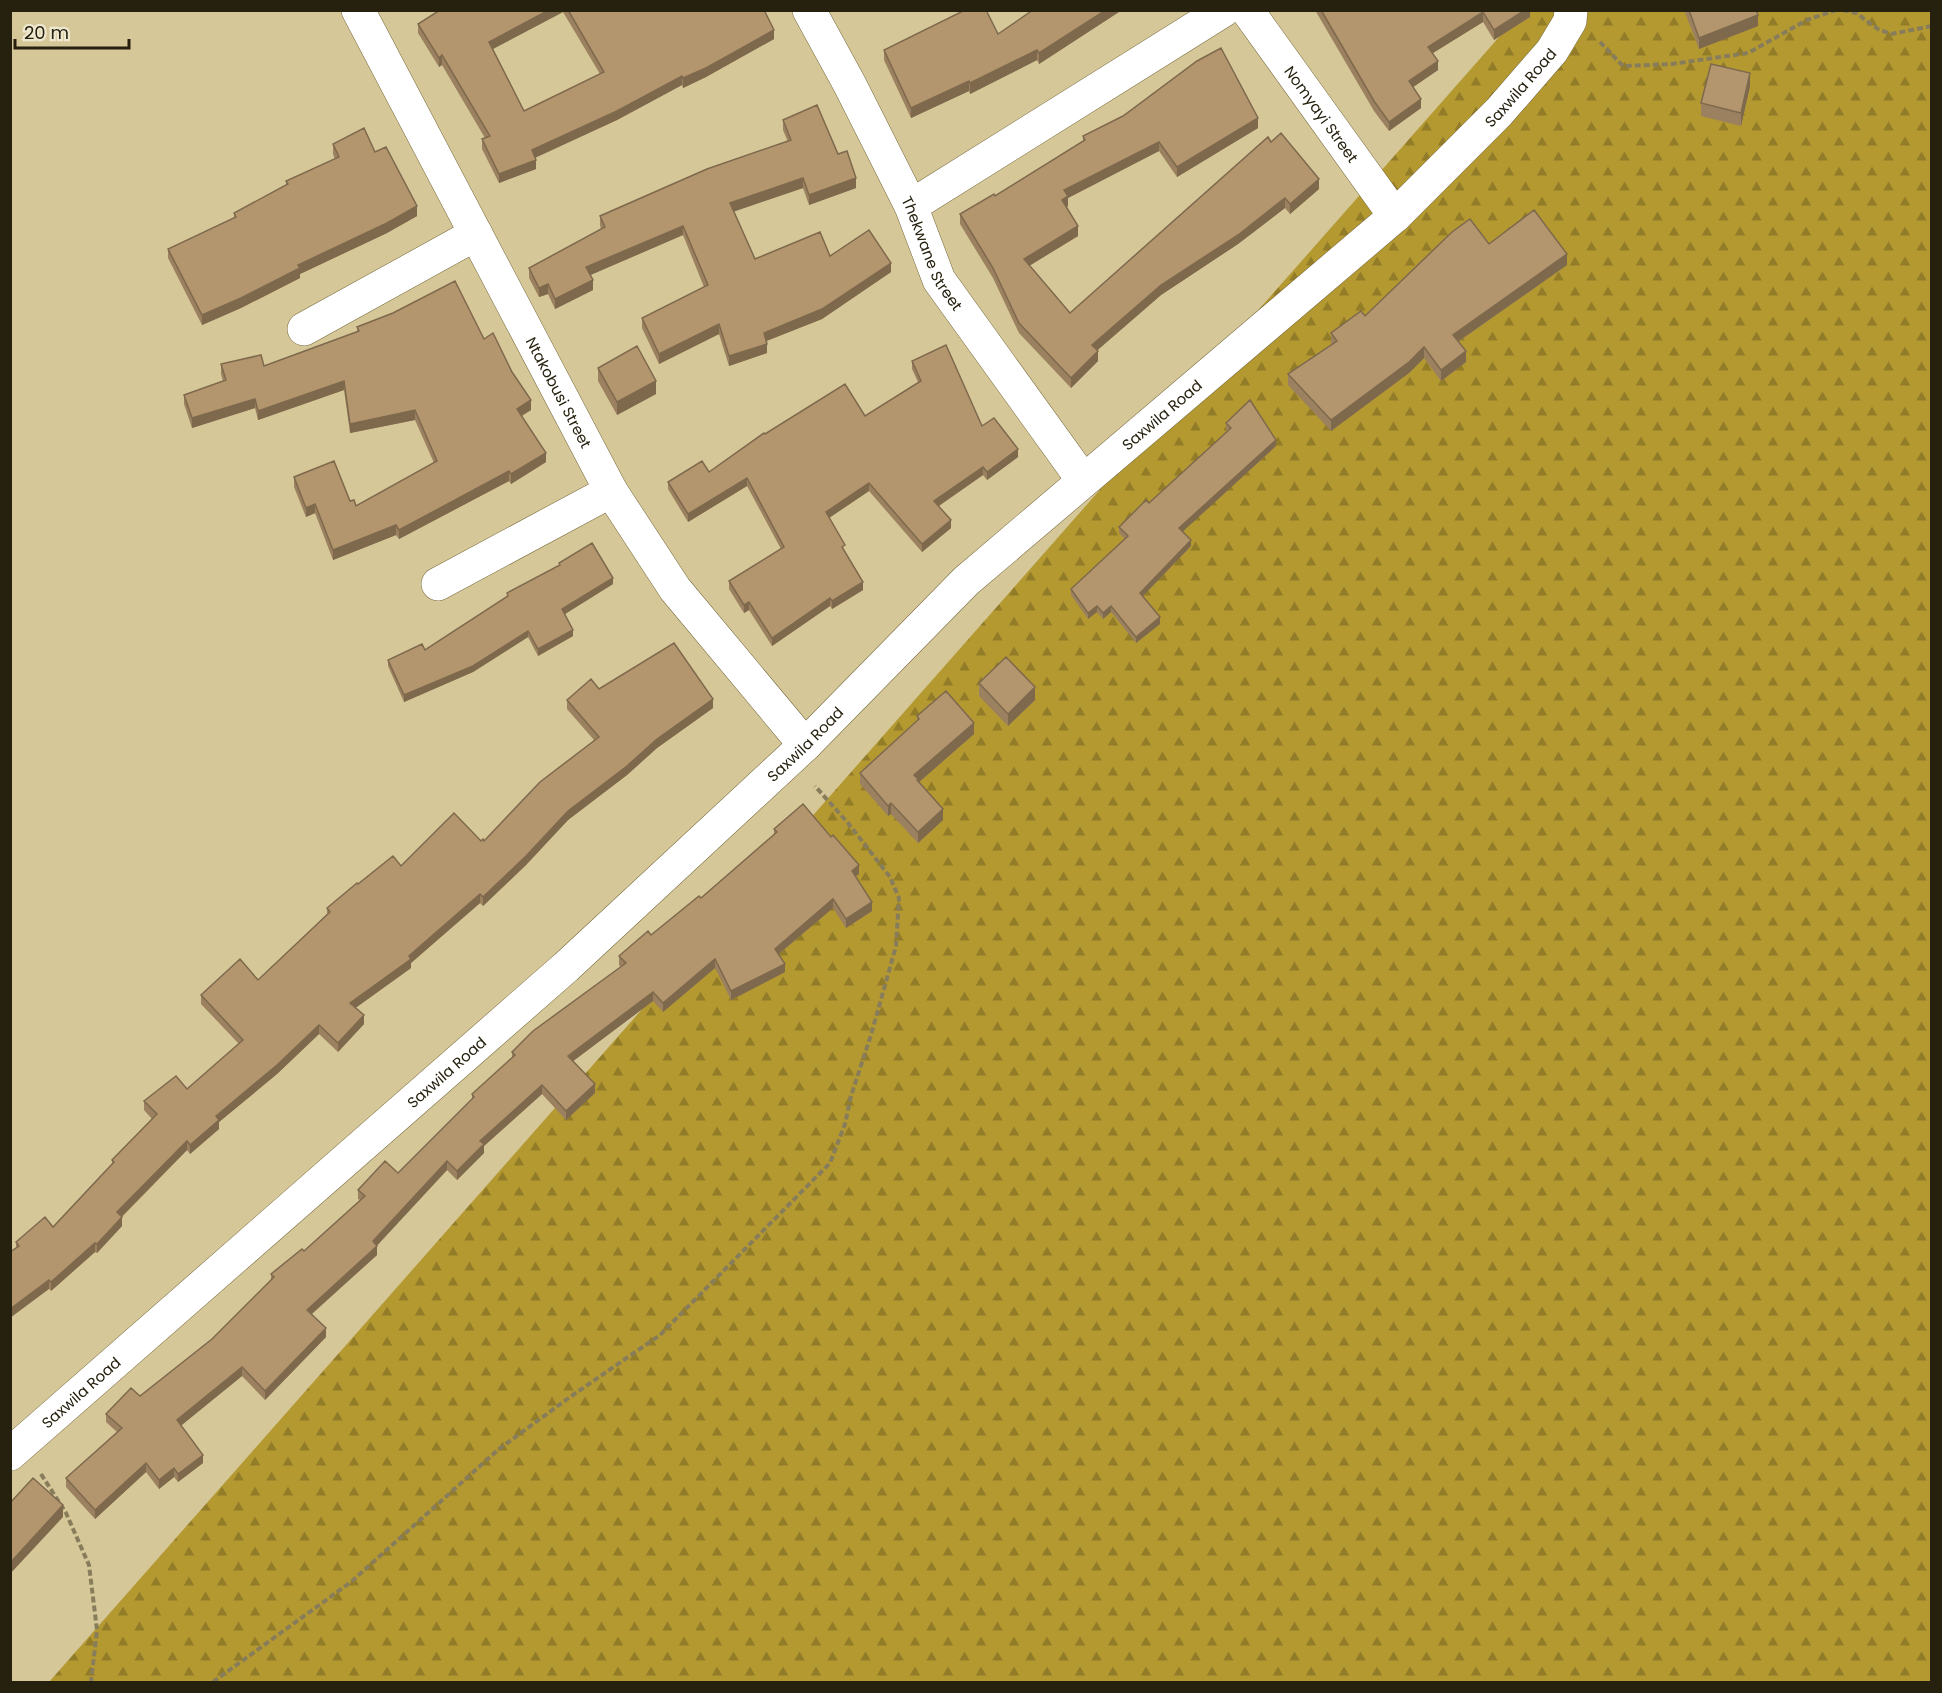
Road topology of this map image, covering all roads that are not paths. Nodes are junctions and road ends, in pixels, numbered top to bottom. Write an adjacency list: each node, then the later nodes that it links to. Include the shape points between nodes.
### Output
1 (358, 10): 8 (street, Ntakobusi Street)
2 (809, 10): 6 (street, Thekwane Street)
3 (1224, 10): 6 (street)
4 (1247, 10): 7 (street, Nomyayi Street)
5 (1570, 16): 7 (street, Saxwila Road, via 1552,51 1499,112)
6 (911, 206): 10 (street, Thekwane Street, via 939,280)
7 (1395, 216): 10 (street, Saxwila Road)
8 (476, 234): 9 (street); 11 (street, Ntakobusi Street)
9 (304, 329)
10 (1083, 480): 13 (street, Saxwila Road, via 966,581)
11 (611, 490): 12 (street); 13 (street, Ntakobusi Street, via 675,589)
12 (438, 584)
13 (798, 752): 14 (street, Saxwila Road, via 566,967)
14 (18, 1449)

